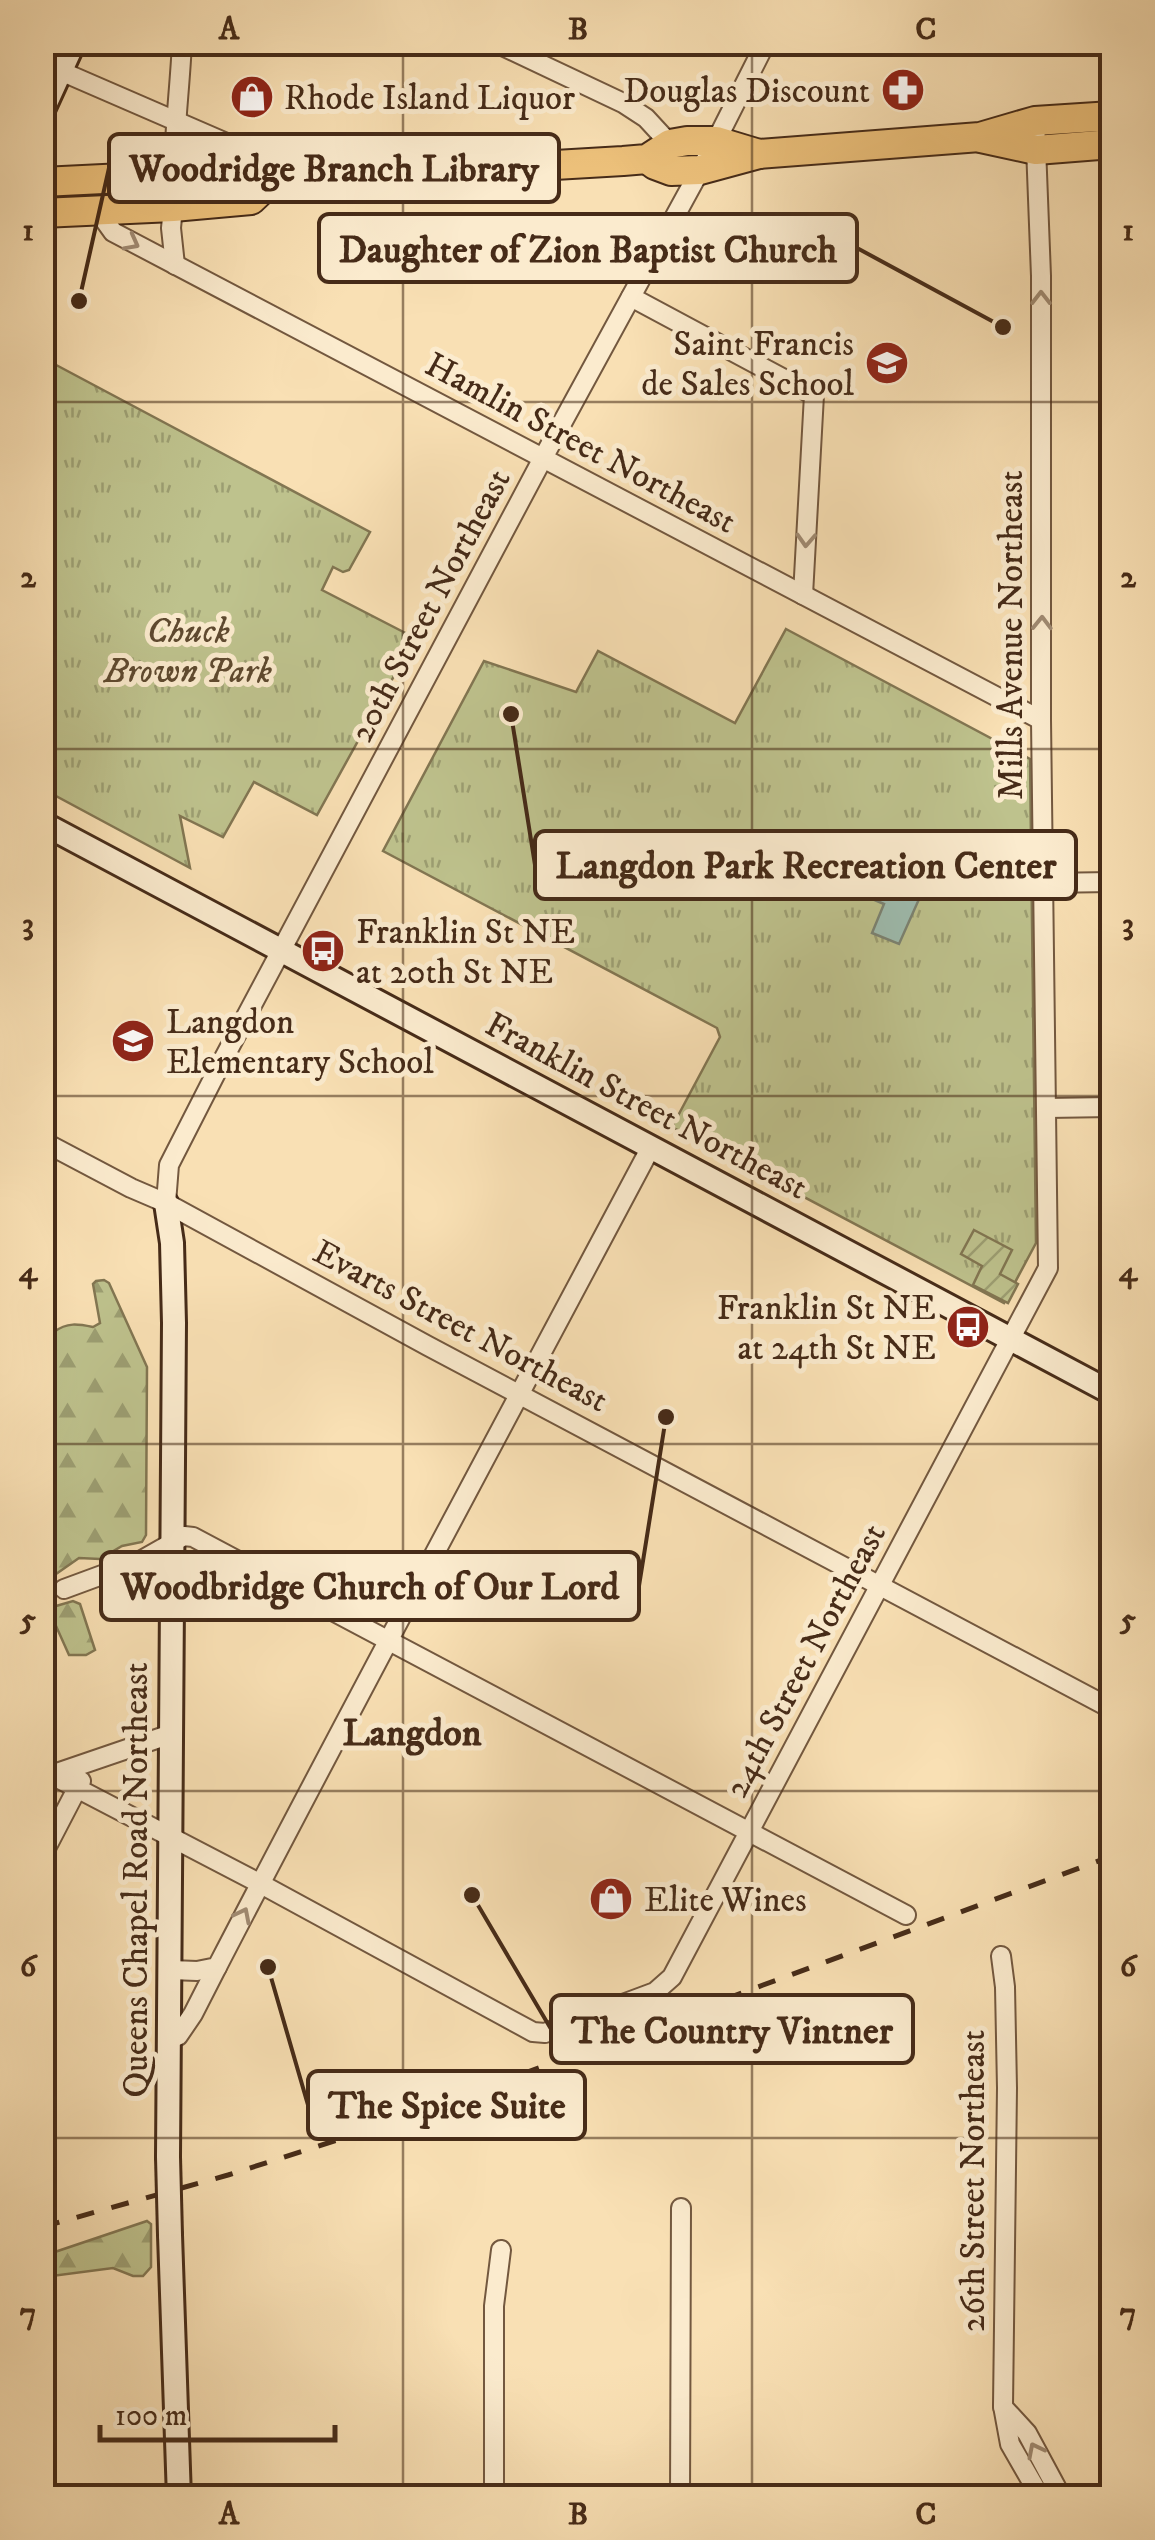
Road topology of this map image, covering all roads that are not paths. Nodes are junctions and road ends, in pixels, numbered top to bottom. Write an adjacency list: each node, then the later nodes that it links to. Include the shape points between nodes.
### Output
1 (74, 42): 5 (street)
2 (182, 42): 8 (street)
3 (494, 42): 14 (street, via 646,118)
4 (766, 42): 11 (street, 20th Street Northeast)
5 (52, 67): 6 (street); 8 (street)
6 (42, 112)
7 (1112, 116): 9 (main road)
8 (177, 120): 17 (street); 19 (street, via 245,151)
9 (1035, 121): 10 (main road); 13 (street, Mills Avenue Northeast)
10 (980, 138): 13 (main road); 15 (main road)
11 (716, 141): 14 (main road, via 687,141); 15 (main road); 16 (street, 20th Street Northeast)
12 (1112, 144): 13 (main road)
13 (1036, 150): 27 (street, Mills Avenue Northeast, one-way to 13)
14 (659, 151): 16 (main road, via 655,166); 19 (main road)
15 (760, 154): 16 (main road)
16 (700, 170): 24 (street, 20th Street Northeast)
17 (174, 175): 18 (main road); 19 (main road, via 246,172)
18 (42, 182)
19 (270, 182): 20 (main road, via 252,200)
20 (173, 207): 21 (main road); 23 (street)
21 (98, 211): 22 (main road); 23 (street, Hamlin Street Northeast, one-way to 23, via 112,232)
22 (42, 213)
23 (175, 265): 25 (street, Hamlin Street Northeast)
24 (631, 297): 25 (street, 20th Street Northeast); 26 (street, one-way to 26, via 814,396)
25 (543, 458): 26 (street, Hamlin Street Northeast); 31 (street, 20th Street Northeast)
26 (802, 595): 27 (street, Hamlin Street Northeast)
27 (1042, 720): 30 (street, Mills Avenue Northeast)
28 (42, 823): 31 (street, Franklin Street Northeast)
29 (1112, 882): 30 (street)
30 (1044, 883): 33 (street, Mills Avenue Northeast)
31 (282, 951): 35 (street, Franklin Street Northeast); 36 (street, 20th Street Northeast, via 169,1165)
32 (1112, 1107): 33 (street)
33 (1047, 1108): 37 (street, Mills Avenue Northeast)
34 (42, 1141): 36 (street, Evarts Street Northeast)
35 (651, 1147): 38 (street, Franklin Street Northeast); 40 (street)
36 (166, 1203): 40 (street, Evarts Street Northeast); 41 (street, Queens Chapel Road Northeast, via 174,1323)
37 (1048, 1268): 38 (street, 24th Street Northeast)
38 (1011, 1339): 39 (street, Franklin Street Northeast); 42 (street, 24th Street Northeast)
39 (1112, 1393)
40 (519, 1394): 42 (street, Evarts Street Northeast); 44 (street)
41 (172, 1541): 43 (street, via 140,1561); 44 (street, via 193,1537); 46 (street, Queens Chapel Road Northeast)
42 (880, 1586): 45 (street, Evarts Street Northeast); 50 (street, 24th Street Northeast)
43 (64, 1589)
44 (389, 1640): 50 (street); 53 (street)
45 (1112, 1708)
46 (171, 1734): 47 (street); 51 (street, Queens Chapel Road Northeast)
47 (91, 1762): 48 (street); 49 (street)
48 (45, 1774): 49 (street)
49 (78, 1788): 51 (street); 52 (street)
50 (750, 1832): 53 (street, 24th Street Northeast, via 667,1983 545,2033 532,2032); 54 (street)
51 (171, 1838): 53 (street); 57 (street, Queens Chapel Road Northeast)
52 (42, 1856)
53 (259, 1883): 56 (street, one-way to 53)
54 (906, 1915)
55 (1001, 1956): 61 (street, 26th Street Northeast, via 1007,2088)
56 (217, 1967): 57 (street); 58 (street)
57 (170, 1970): 62 (street, Queens Chapel Road Northeast, bridge)
58 (178, 2036)
59 (681, 2208): 64 (street)
60 (501, 2250): 63 (street, via 494,2306)
61 (1003, 2406): 65 (street, 26th Street Northeast, via 1010,2444); 66 (street, one-way to 61, via 1027,2433)
62 (178, 2498)
63 (494, 2498)
64 (680, 2498)
65 (1041, 2498)
66 (1062, 2498)

